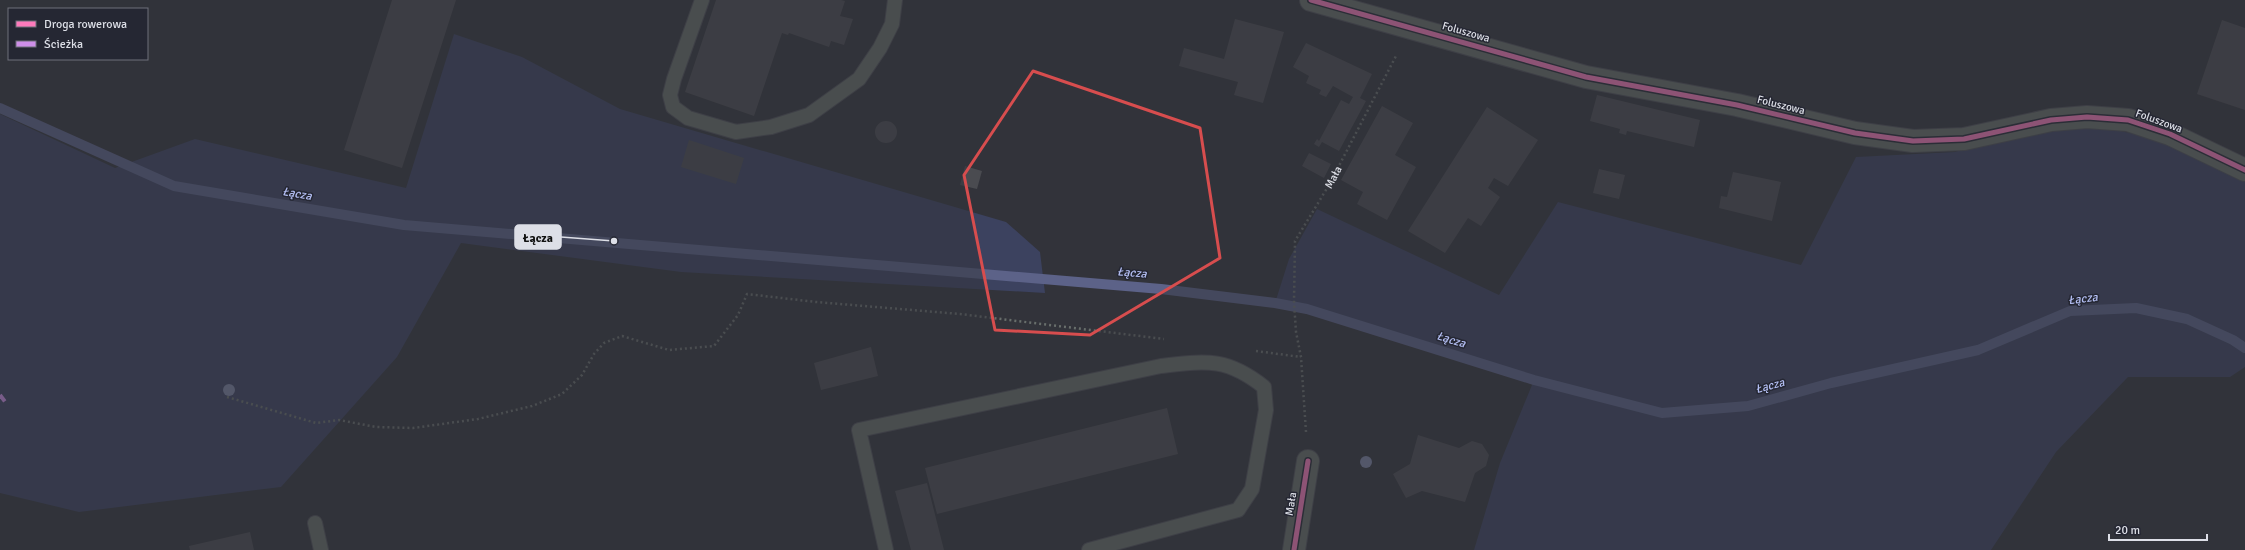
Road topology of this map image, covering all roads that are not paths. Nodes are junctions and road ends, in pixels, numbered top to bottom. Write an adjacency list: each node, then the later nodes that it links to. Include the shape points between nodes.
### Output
1 (702, 0): 2 (lane, via 674,79 670,95 673,107 688,118 736,132 771,127 810,115 859,79 880,48 892,24)
2 (894, 0)
3 (1311, 0): 4 (street, Foluszowa, via 1586,77 1737,105 1855,133 1913,141 1964,139 2051,120 2087,117 2128,120 2170,134)
4 (2245, 170)
5 (1308, 461): 10 (street, Mała)
6 (315, 523): 7 (lane)
7 (321, 550)
8 (886, 550): 9 (lane, via 859,430 1160,366 1199,362 1228,364 1246,373 1264,387 1266,410 1252,489 1238,510)
9 (1089, 550)
10 (1294, 550)

